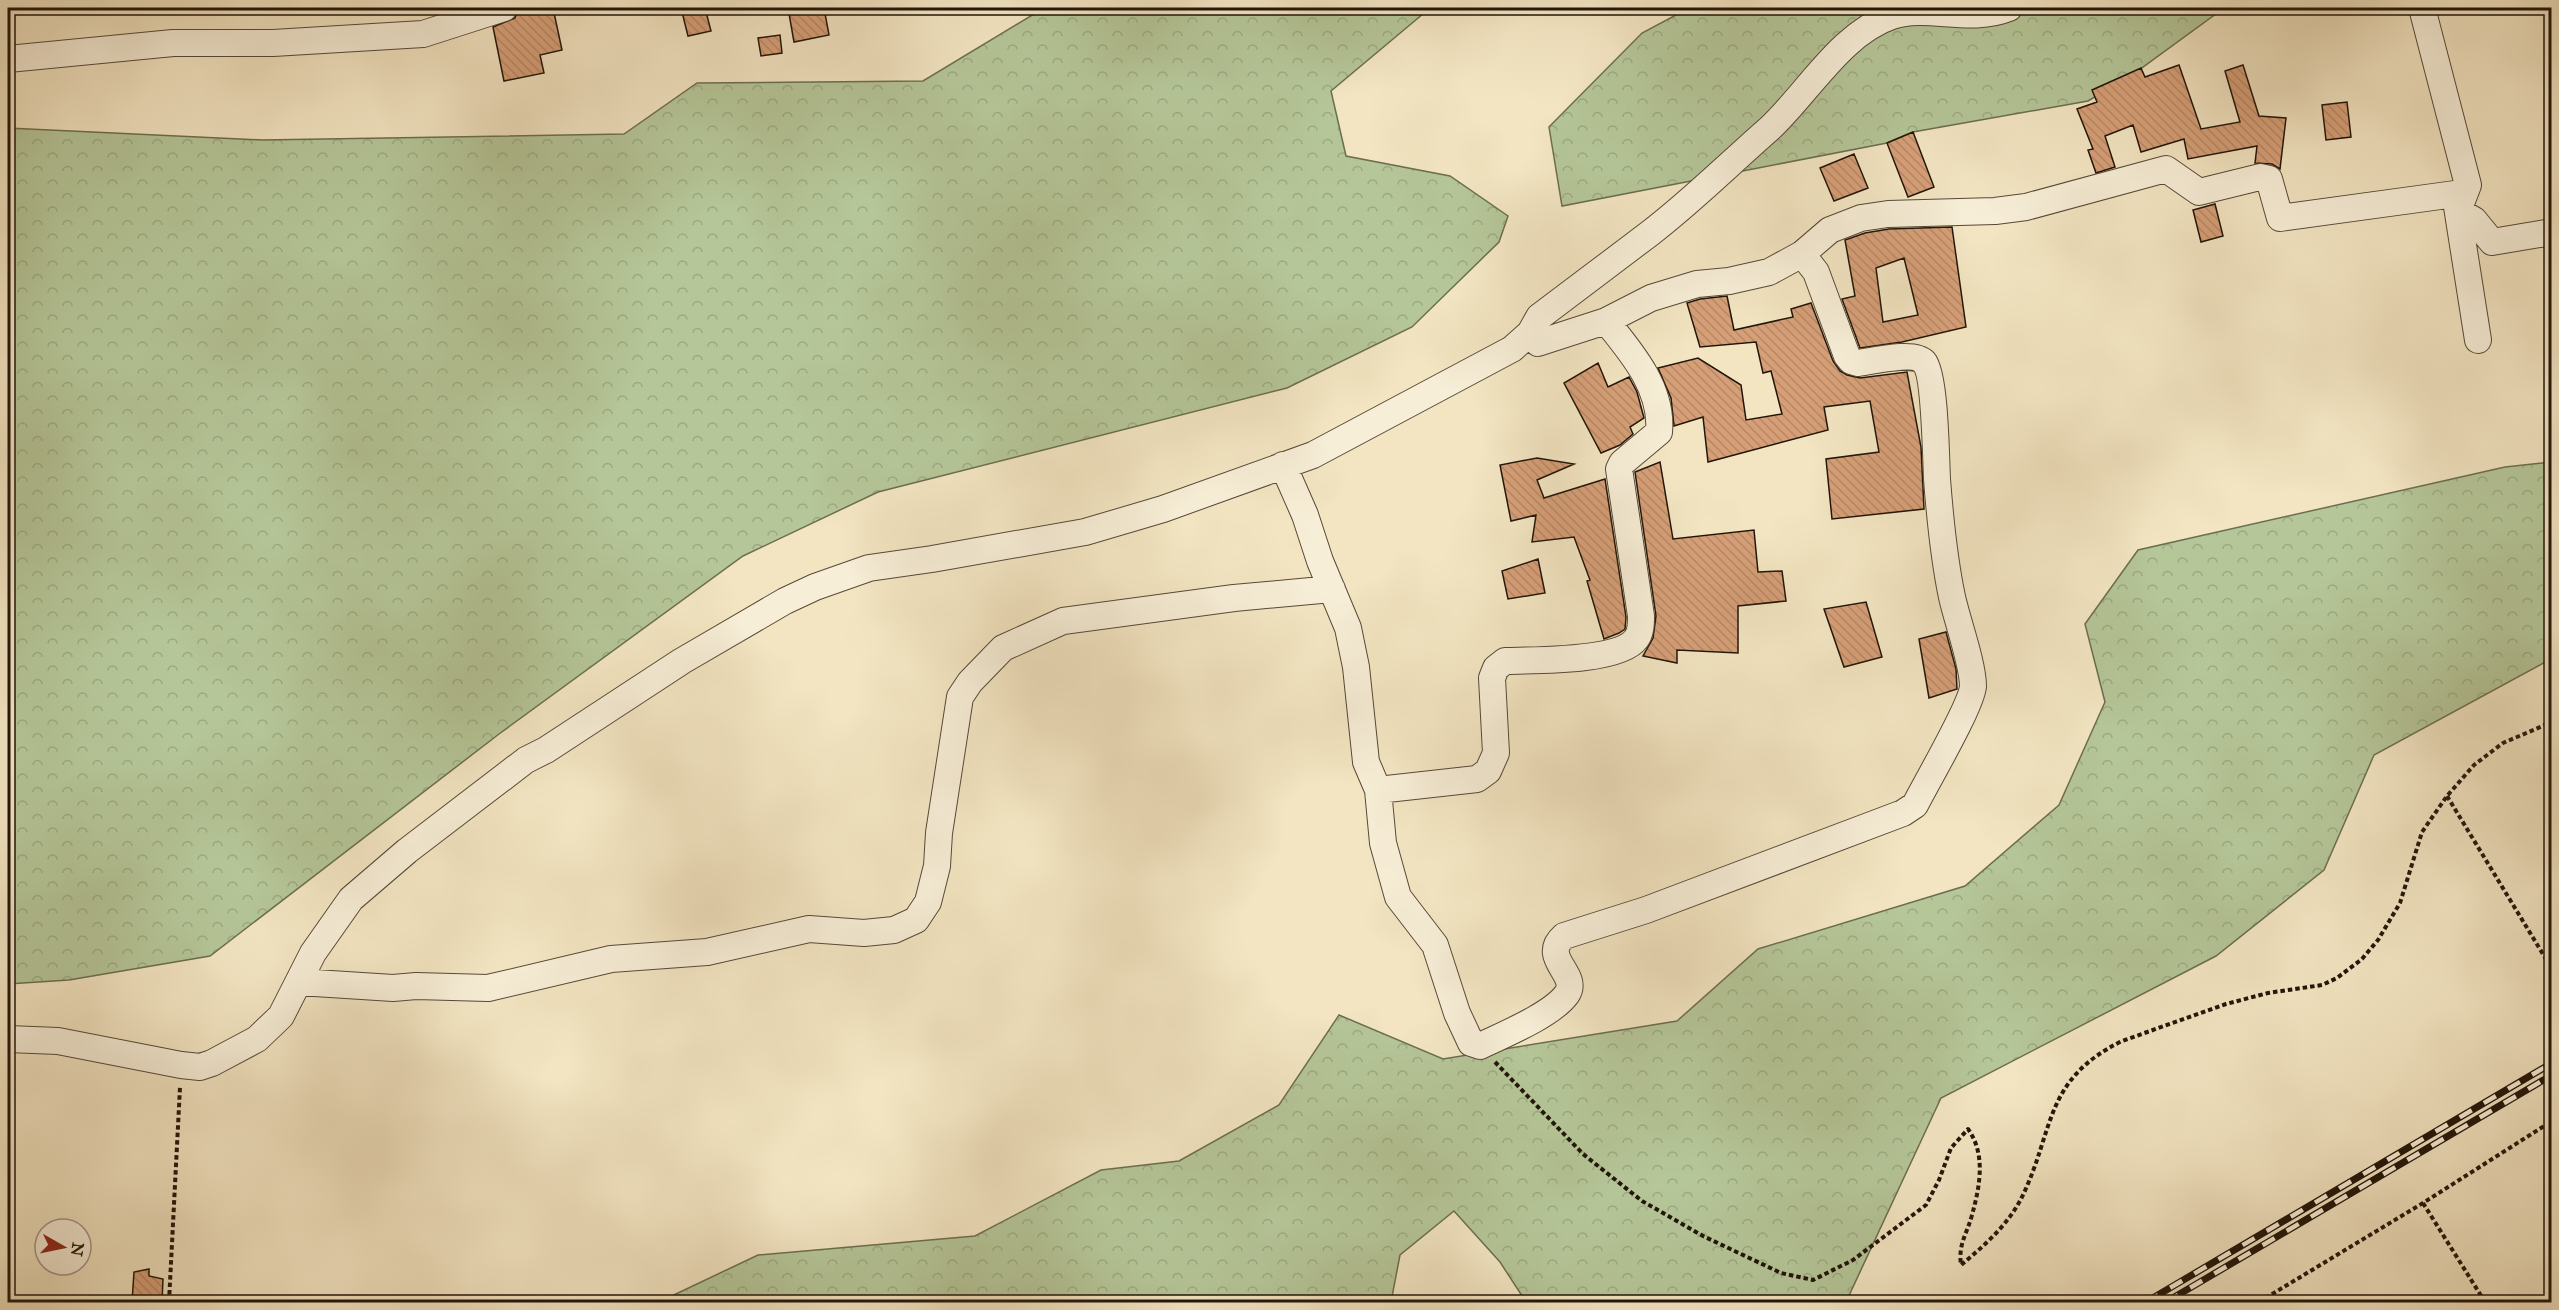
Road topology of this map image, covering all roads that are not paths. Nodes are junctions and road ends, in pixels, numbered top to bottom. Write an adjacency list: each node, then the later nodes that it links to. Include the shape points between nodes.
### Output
1 (504, 8): 4 (street, via 423,34 273,44 173,43)
2 (2009, 8): 9 (street, via 1964,16 1893,16 1858,34 1771,126 1650,234 1539,317)
3 (2422, 8): 5 (street, via 2468,185)
4 (8, 59)
5 (2458, 211): 6 (street, via 2474,220 2492,242); 7 (street, via 2455,194 2280,218 2269,179 2260,177 2199,192 2166,169 2026,207 1861,218 1830,230); 10 (street)
6 (2552, 232)
7 (1802, 254): 8 (street, via 1769,272 1697,284 1651,298); 13 (street, via 1816,272 1851,361 1910,356 1927,365 1945,552 1971,675 1971,696 1915,805 1903,813 1646,910 1564,936 1557,942 1555,952 1570,983 1568,993 1538,1018 1480,1047 1471,1043 1457,1013 1435,945 1398,897 1383,843)
8 (1606, 321): 9 (street, via 1538,343); 13 (street, via 1640,363 1661,416 1659,432 1619,469 1641,616 1637,638 1628,647 1591,657 1504,661 1492,678 1496,753 1488,771 1477,779)
9 (1530, 333): 11 (street, via 1512,349 1313,455)
10 (2478, 340)
11 (1283, 465): 12 (street); 14 (street, via 1163,509 1085,532 869,568 785,601 526,760 407,851 351,899)
12 (1332, 589): 13 (street, via 1348,628 1366,762); 14 (street, via 1063,621 1003,648 960,697 937,866 928,902 916,920 894,930 864,933 808,929 707,952 611,959 488,988)
13 (1378, 790)
14 (298, 982): 15 (street, via 281,1016 257,1039 200,1067 58,1041)
15 (8, 1039)

